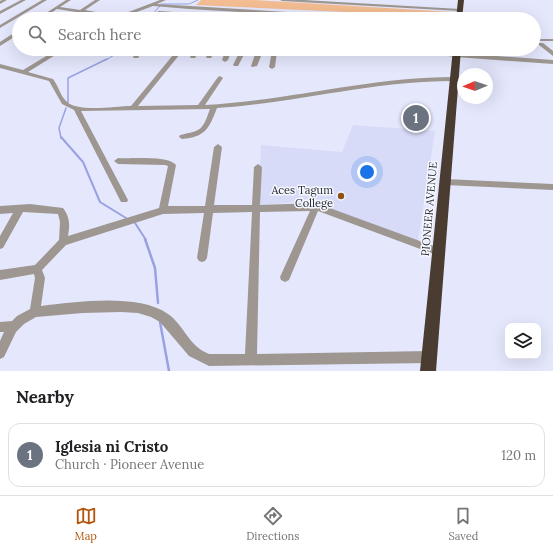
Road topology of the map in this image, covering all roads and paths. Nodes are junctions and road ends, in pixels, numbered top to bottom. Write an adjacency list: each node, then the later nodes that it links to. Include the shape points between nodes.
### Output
1 (5, 0): 9 (street)
2 (24, 0): 21 (street)
3 (45, 0): 15 (street)
4 (69, 0): 11 (street)
5 (98, 0): 14 (street)
6 (164, 0): 10 (street)
7 (282, 0): 13 (street)
8 (461, 0): 13 (highway)
9 (0, 3)
10 (155, 5): 12 (street); 18 (street)
11 (56, 8): 14 (street); 16 (street)
12 (180, 8): 19 (street); 20 (street)
13 (460, 10)
14 (81, 11): 17 (street)
15 (25, 12)
16 (50, 12)
17 (86, 12)
18 (134, 12)
19 (176, 12)
20 (239, 12)
21 (0, 13)
22 (12, 20): 23 (street)
23 (0, 27)
24 (12, 36): 27 (street)
25 (541, 40): 26 (street)
26 (553, 40)
27 (0, 44)
28 (541, 44): 29 (street)
29 (550, 49): 30 (street)
30 (553, 54)
31 (50, 56): 45 (street)
32 (176, 56): 51 (street)
33 (226, 56): 39 (street)
34 (240, 56): 41 (street)
35 (258, 56): 43 (street)
36 (274, 56): 44 (street)
37 (456, 56): 47 (highway, PIONEER AVENUE)
38 (495, 56): 40 (street)
39 (225, 60)
40 (553, 62)
41 (236, 65)
42 (0, 66): 45 (street)
43 (254, 66)
44 (272, 67)
45 (24, 72): 50 (street, via 51,80 64,102)
46 (220, 78): 49 (street)
47 (453, 79): 48 (street, via 409,80 272,101); 56 (highway, PIONEER AVENUE)
48 (215, 105): 49 (street); 52 (street, via 202,132)
49 (201, 106): 51 (street)
50 (76, 108): 51 (street); 58 (street)
51 (133, 108)
52 (182, 137)
53 (218, 147): 62 (street)
54 (118, 161): 64 (street, via 166,162 172,165)
55 (258, 167): 60 (street)
56 (445, 182): 57 (street); 67 (highway, PIONEER AVENUE)
57 (553, 187)
58 (124, 200)
59 (316, 207): 60 (street); 67 (street); 71 (street)
60 (256, 208): 62 (street); 77 (street)
61 (20, 209): 63 (street); 65 (street, via 43,208 60,211 65,220); 66 (street)
62 (208, 209): 64 (street); 68 (street)
63 (0, 210)
64 (163, 210): 65 (street)
65 (63, 242): 69 (street)
66 (0, 245)
67 (439, 252): 76 (highway, PIONEER AVENUE)
68 (202, 258)
69 (37, 269): 70 (street); 72 (street, via 40,278)
70 (0, 275)
71 (285, 277)
72 (35, 312): 73 (street); 77 (street, via 102,307 148,309 165,318 188,350 197,356 210,360)
73 (13, 326): 74 (street); 75 (street)
74 (0, 327)
75 (0, 353)
76 (429, 357): 77 (street); 78 (highway, PIONEER AVENUE)
77 (251, 359)
78 (428, 371)

